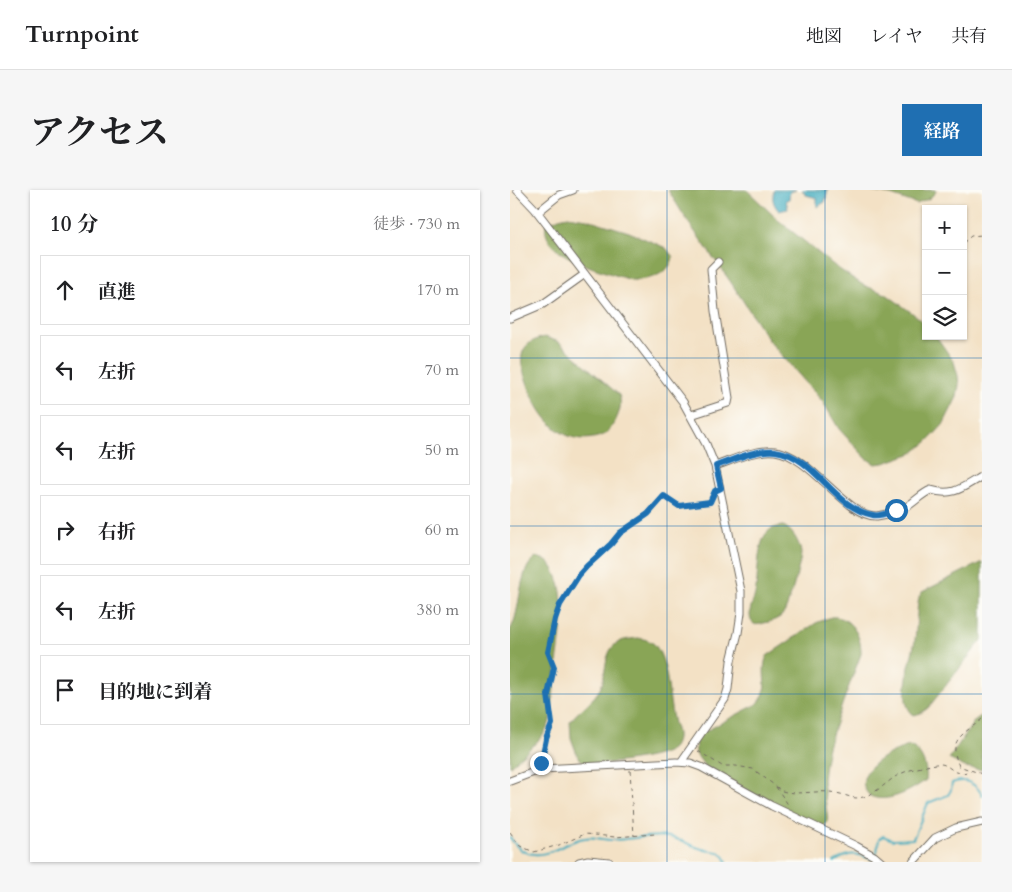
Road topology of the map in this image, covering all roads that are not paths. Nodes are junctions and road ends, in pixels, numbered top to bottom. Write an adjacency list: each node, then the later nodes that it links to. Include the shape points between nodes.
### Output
1 (516, 190): 3 (street)
2 (573, 190): 3 (street, via 559,194)
3 (538, 212): 5 (street)
4 (718, 262): 7 (street, via 711,269 729,398 728,403)
5 (585, 274): 6 (street, via 543,304); 7 (street)
6 (510, 318)
7 (691, 415): 8 (street)
8 (716, 466): 9 (street, via 748,455 781,452 800,461 854,507 875,516 904,508 931,490 954,492); 10 (street, via 741,591 741,613 725,699)
9 (982, 476)
10 (681, 762): 11 (street, via 542,769); 15 (street, via 701,767)
11 (510, 781)
12 (982, 822): 16 (street, via 956,828 935,838)
13 (579, 862): 14 (street)
14 (609, 862)
15 (881, 862)
16 (913, 862)

